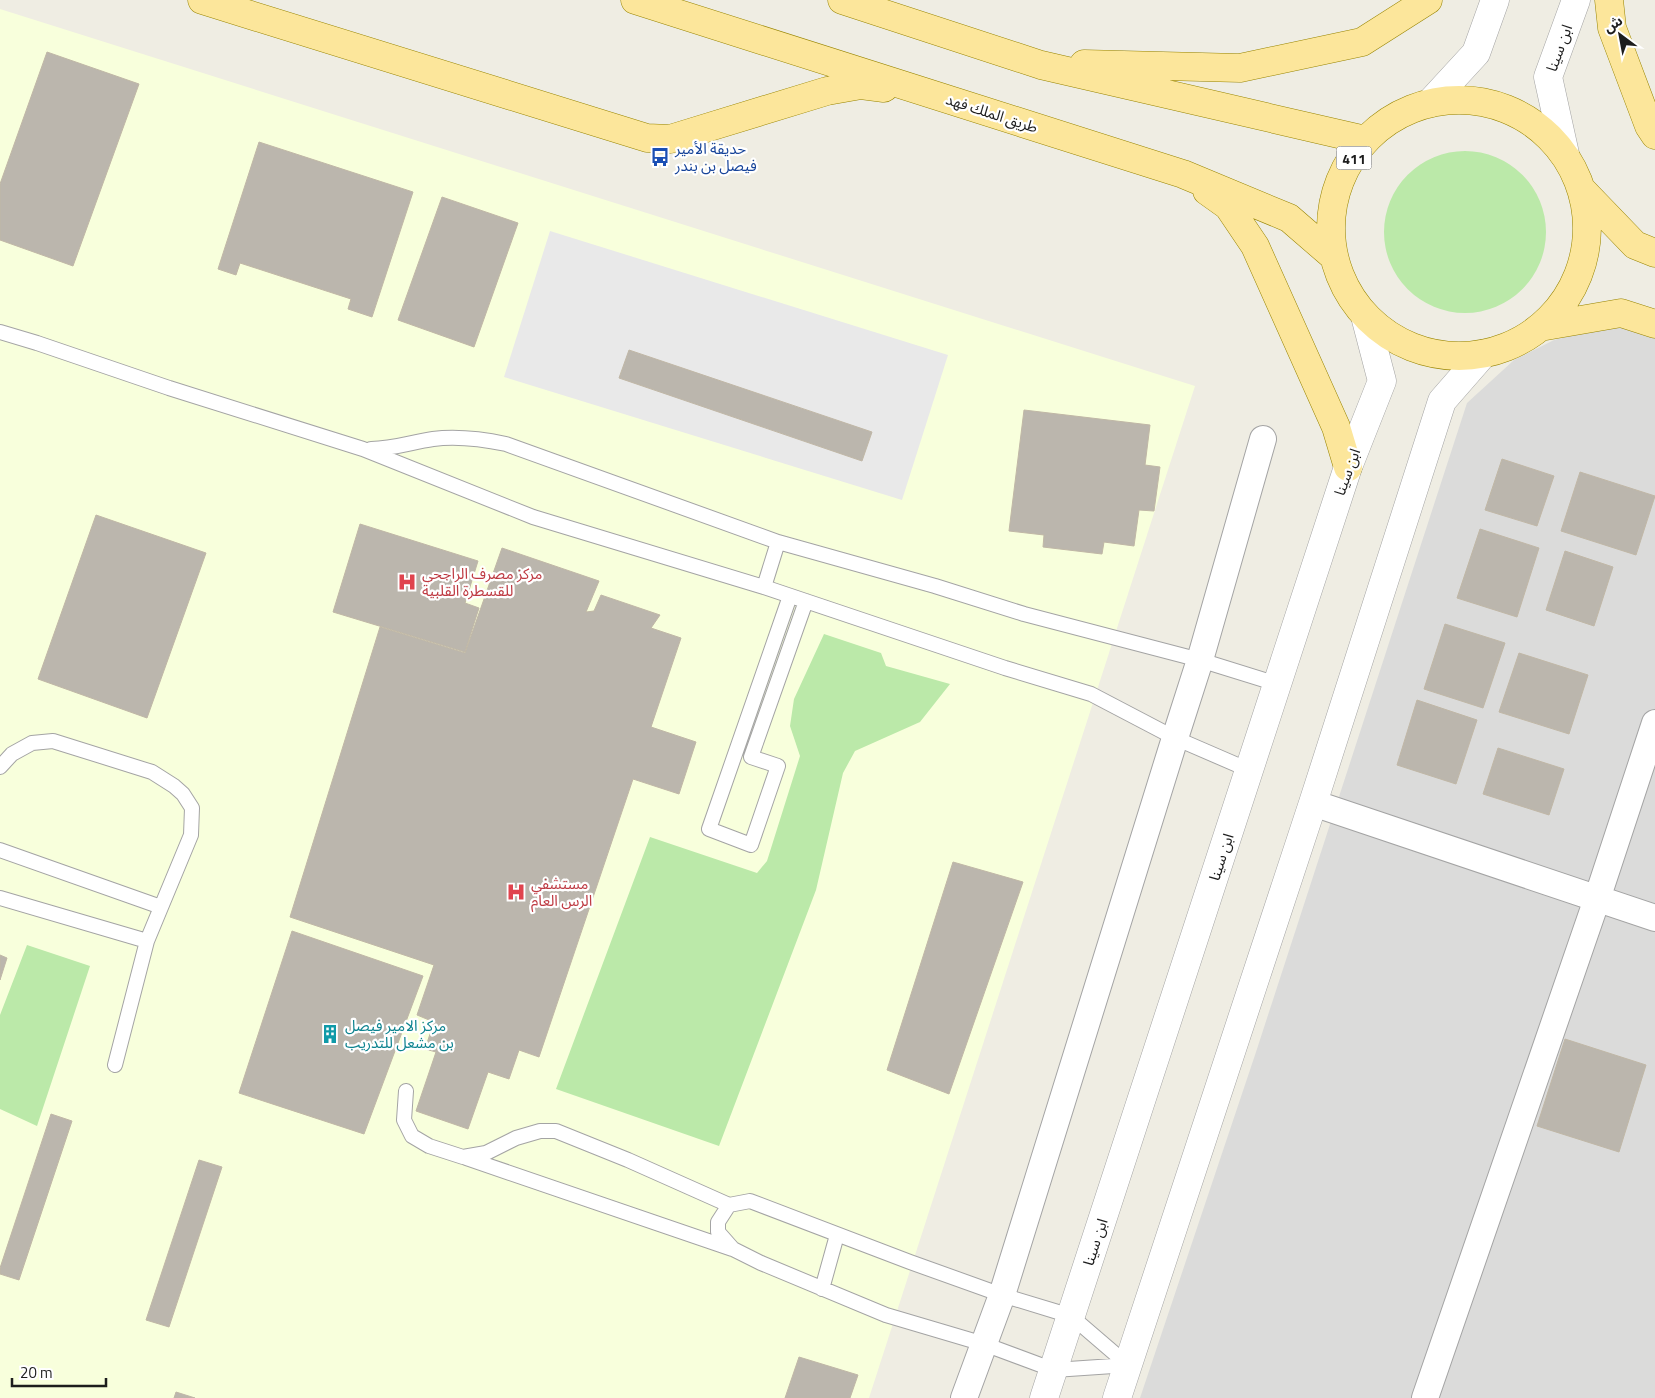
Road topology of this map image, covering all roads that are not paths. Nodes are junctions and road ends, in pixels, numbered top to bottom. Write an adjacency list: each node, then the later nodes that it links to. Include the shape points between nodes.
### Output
1 (202, 0): 9 (main road, via 647,138 670,139 827,91 861,85)
2 (635, 0): 9 (main road, طريق الملك فهد / 411)
3 (842, 0): 8 (main road, 411)
4 (1428, 0): 8 (main road, via 1362,42 1240,68 1092,63)
5 (1495, 0): 10 (street, via 1476,53)
6 (1576, 0): 13 (street, ابن سينا, via 1548,77)
7 (1609, 0): 11 (main road, via 1612,28)
8 (1041, 65): 12 (main road, 411)
9 (921, 91): 14 (main road, طريق الملك فهد / 411)
10 (1430, 103): 12 (main road, 411, via 1394,117); 13 (main road, 411, via 1468,100 1506,108 1539,127)
11 (1655, 135)
12 (1365, 140): 17 (main road, 411, via 1342,175 1335,199 1331,215)
13 (1565, 154): 15 (main road, 411)
14 (1183, 174): 17 (main road, طريق الملك فهد / 411, via 1289,218); 25 (main road, via 1228,206 1255,246 1336,427)
15 (1582, 190): 16 (main road, 411, via 1635,245); 20 (main road, 411, via 1588,228 1582,265 1566,299)
16 (1655, 253)
17 (1333, 256): 18 (main road, 411, via 1345,288)
18 (1365, 316): 22 (main road, 411, via 1399,342 1440,355); 25 (street, ابن سينا, via 1382,381)
19 (1655, 324): 20 (main road, 411, via 1621,313)
20 (1540, 327): 22 (main road, 411, via 1513,344)
21 (0, 332): 24 (lane)
22 (1483, 354): 36 (street, via 1442,401)
23 (1262, 439): 30 (street)
24 (363, 449): 26 (lane, via 389,449 433,439 478,438 506,444); 27 (lane, via 533,517)
25 (1348, 467): 31 (street, ابن سينا)
26 (778, 542): 27 (lane); 30 (lane, via 1024,614)
27 (764, 587): 28 (lane)
28 (790, 596): 29 (lane); 29 (lane, via 709,829 751,845 778,766 751,757)
29 (806, 602): 33 (lane, via 1091,694)
30 (1200, 660): 31 (lane); 33 (street)
31 (1277, 684): 35 (street, ابن سينا)
32 (1655, 723): 39 (street)
33 (1175, 738): 35 (lane); 50 (street)
34 (0, 766): 40 (lane, via 12,754 32,743 53,741 152,772 174,786 192,808 191,835)
35 (1249, 770): 51 (street, ابن سينا)
36 (1313, 803): 39 (street); 53 (street)
37 (0, 850): 40 (lane)
38 (0, 898): 42 (lane)
39 (1597, 899): 41 (street); 58 (street)
40 (161, 907): 42 (lane)
41 (1655, 918)
42 (147, 941): 43 (lane)
43 (115, 1065)
44 (406, 1091): 45 (lane, via 404,1120 412,1136 429,1146)
45 (462, 1157): 46 (lane, via 486,1153 516,1138 540,1131 556,1131); 48 (lane)
46 (729, 1206): 47 (lane, via 750,1201); 48 (lane, via 718,1222 718,1232)
47 (837, 1235): 49 (lane); 50 (lane)
48 (733, 1249): 49 (lane)
49 (822, 1289): 52 (lane, via 886,1315)
50 (1002, 1295): 51 (lane); 52 (street)
51 (1071, 1316): 53 (lane); 54 (street, ابن سينا)
52 (984, 1344): 54 (lane); 55 (street)
53 (1128, 1365): 54 (lane); 57 (street)
54 (1054, 1370): 56 (street, ابن سينا)
55 (964, 1398)
56 (1044, 1398)
57 (1118, 1398)
58 (1425, 1398)

